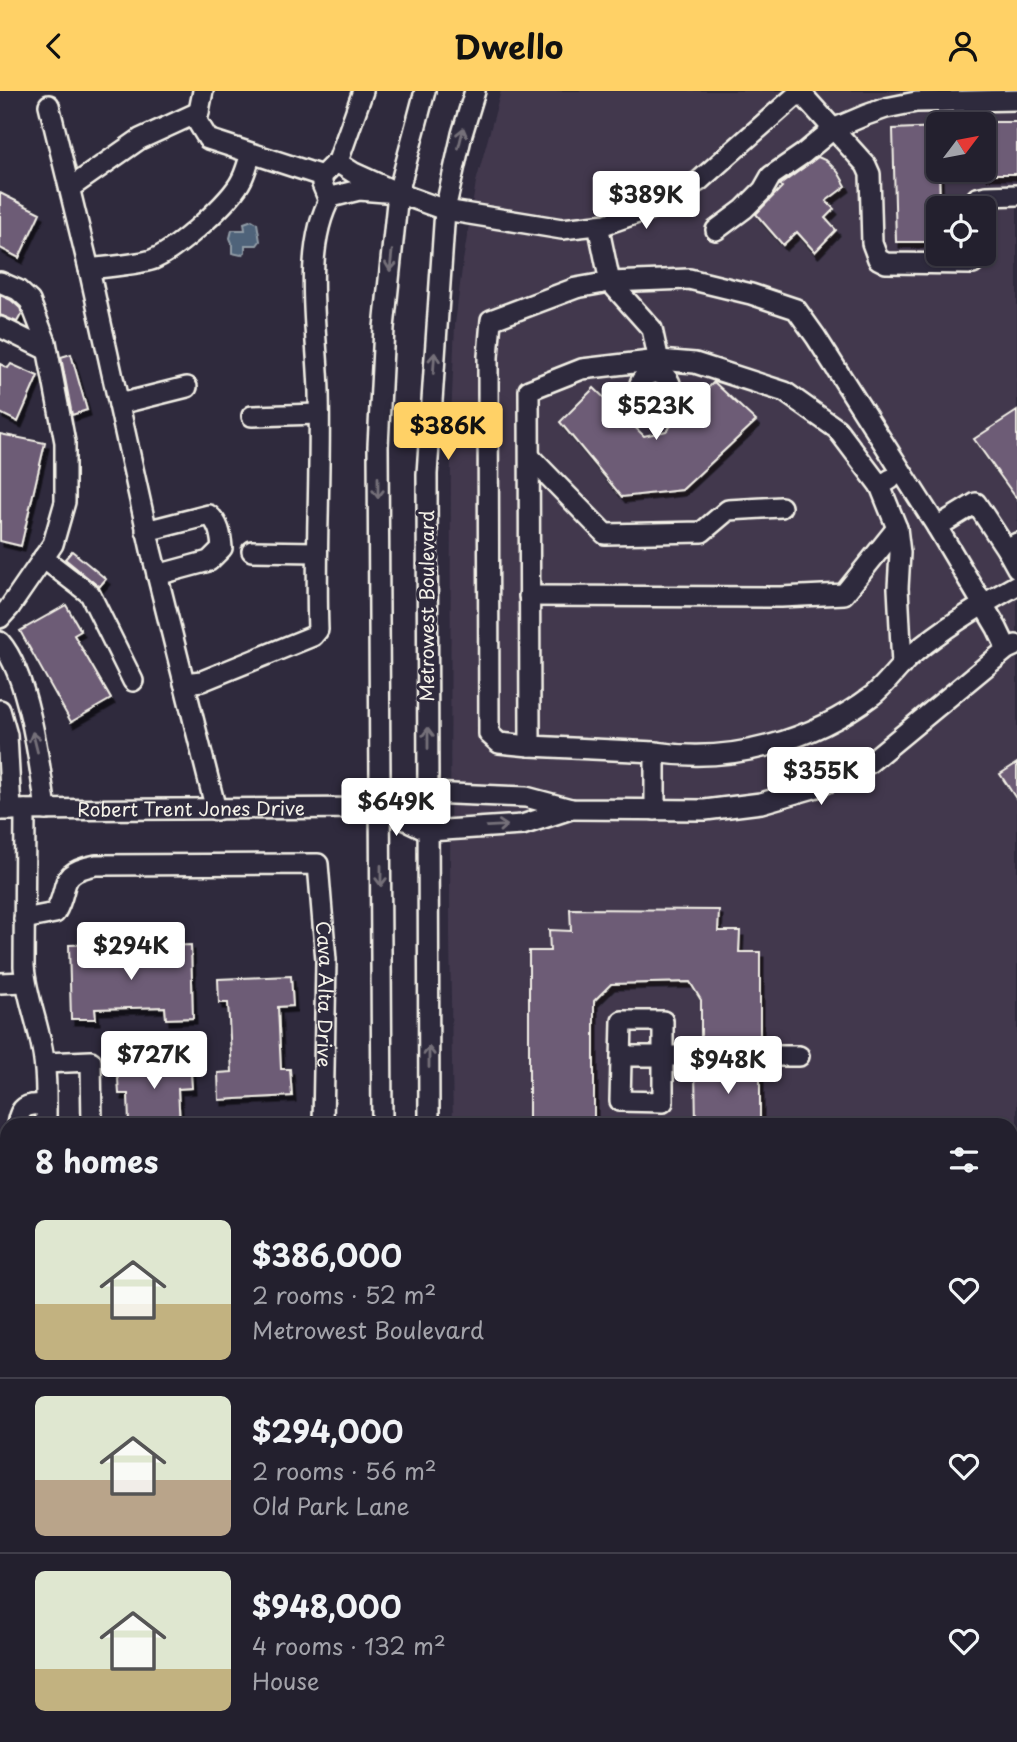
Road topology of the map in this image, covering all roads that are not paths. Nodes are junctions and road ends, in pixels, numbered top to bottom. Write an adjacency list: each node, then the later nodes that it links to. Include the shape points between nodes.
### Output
1 (203, 91): 8 (street)
2 (363, 91): 11 (street)
3 (425, 91): 13 (street)
4 (475, 91): 17 (street, Metrowest Boulevard, one-way to 4)
5 (801, 91): 9 (street); 18 (street, via 699,181 655,207)
6 (1017, 100): 9 (street, via 916,102 886,108)
7 (48, 105): 12 (street)
8 (199, 112): 10 (street, via 197,121 208,139); 12 (street, via 139,139)
9 (833, 129): 19 (street, via 771,176 754,200); 20 (street, via 870,174 872,243 878,259)
10 (251, 154): 11 (street); 21 (street, via 235,190 172,247 152,260)
11 (329, 170): 13 (street); 16 (street, via 322,184)
12 (70, 188): 21 (street)
13 (398, 193): 16 (street, via 359,190); 17 (street); 57 (street, one-way to 57, via 378,446)
14 (1017, 195): 15 (street)
15 (986, 196)
16 (331, 197): 29 (street, via 317,233 314,266)
17 (445, 210): 18 (street, via 562,229); 56 (street, Metrowest Boulevard, one-way to 17, via 427,474)
18 (598, 225): 23 (street)
19 (716, 230)
20 (926, 263)
21 (89, 268): 28 (street)
22 (0, 282): 25 (street, via 30,301)
23 (610, 282): 26 (street, via 652,329); 32 (street, via 689,279 796,309); 54 (street, via 576,288 491,320 489,734 499,743)
24 (0, 327): 25 (street)
25 (47, 350): 41 (street, via 65,442 65,502)
26 (661, 367): 31 (street, via 582,369 529,390); 33 (street, via 695,363 785,392 837,429)
27 (187, 387): 28 (street)
28 (119, 404): 37 (street)
29 (319, 414): 30 (street); 40 (street)
30 (252, 416)
31 (531, 458): 34 (street, via 605,534 702,532 728,510); 45 (street)
32 (901, 473): 33 (street); 35 (street)
33 (880, 486): 36 (street)
34 (781, 507)
35 (937, 527): 38 (street, via 976,503); 46 (street)
36 (897, 528): 45 (street, via 844,594); 50 (street)
37 (146, 531): 43 (street); 43 (street, via 209,515 221,535 222,548 209,561)
38 (1012, 546): 42 (street)
39 (252, 551): 40 (street)
40 (317, 552): 52 (street, via 318,629 313,636 202,681)
41 (43, 558): 47 (street); 51 (street, via 90,594)
42 (1017, 568)
43 (157, 575): 52 (street)
44 (1017, 585): 46 (street)
45 (529, 596): 54 (street)
46 (983, 604): 49 (street); 50 (street)
47 (0, 618)
48 (0, 642): 60 (street, one-way to 48, via 22,688)
49 (1012, 647): 62 (street, via 869,763 817,787 758,803)
50 (902, 665): 55 (street, via 875,693 807,733 742,752)
51 (133, 681)
52 (184, 683): 61 (street)
53 (0, 710): 59 (street, via 7,735)
54 (530, 746): 55 (street)
55 (655, 752): 62 (street)
56 (428, 793): 57 (street, Robert Trent Jones Drive); 58 (street, Robert Trent Jones Drive, via 526,797); 63 (street, Metrowest Boulevard)
57 (380, 808): 61 (street, Robert Trent Jones Drive); 63 (street, Robert Trent Jones Drive); 76 (street, one-way to 76)
58 (571, 809): 62 (street); 63 (street, one-way to 58, via 522,825)
59 (12, 810): 60 (street, Robert Trent Jones Drive); 64 (street)
60 (46, 810): 61 (street, Robert Trent Jones Drive)
61 (216, 810)
62 (655, 810)
63 (429, 831): 77 (street, Metrowest Boulevard, one-way to 63)
64 (24, 919): 65 (street); 75 (street, Cava Alta Drive, via 55,913 67,878 79,868 318,864 326,960)
65 (25, 982): 66 (street); 70 (street)
66 (0, 984)
67 (621, 1056): 69 (street); 69 (street, via 622,1021 663,1021); 69 (street, via 620,1101 663,1102)
68 (799, 1056): 69 (street)
69 (663, 1057)
70 (44, 1063): 71 (street); 74 (street, via 91,1061)
71 (46, 1104): 72 (street, via 25,1107); 73 (street)
72 (18, 1118)
73 (46, 1118)
74 (92, 1118)
75 (323, 1118)
76 (382, 1118)
77 (429, 1118)

